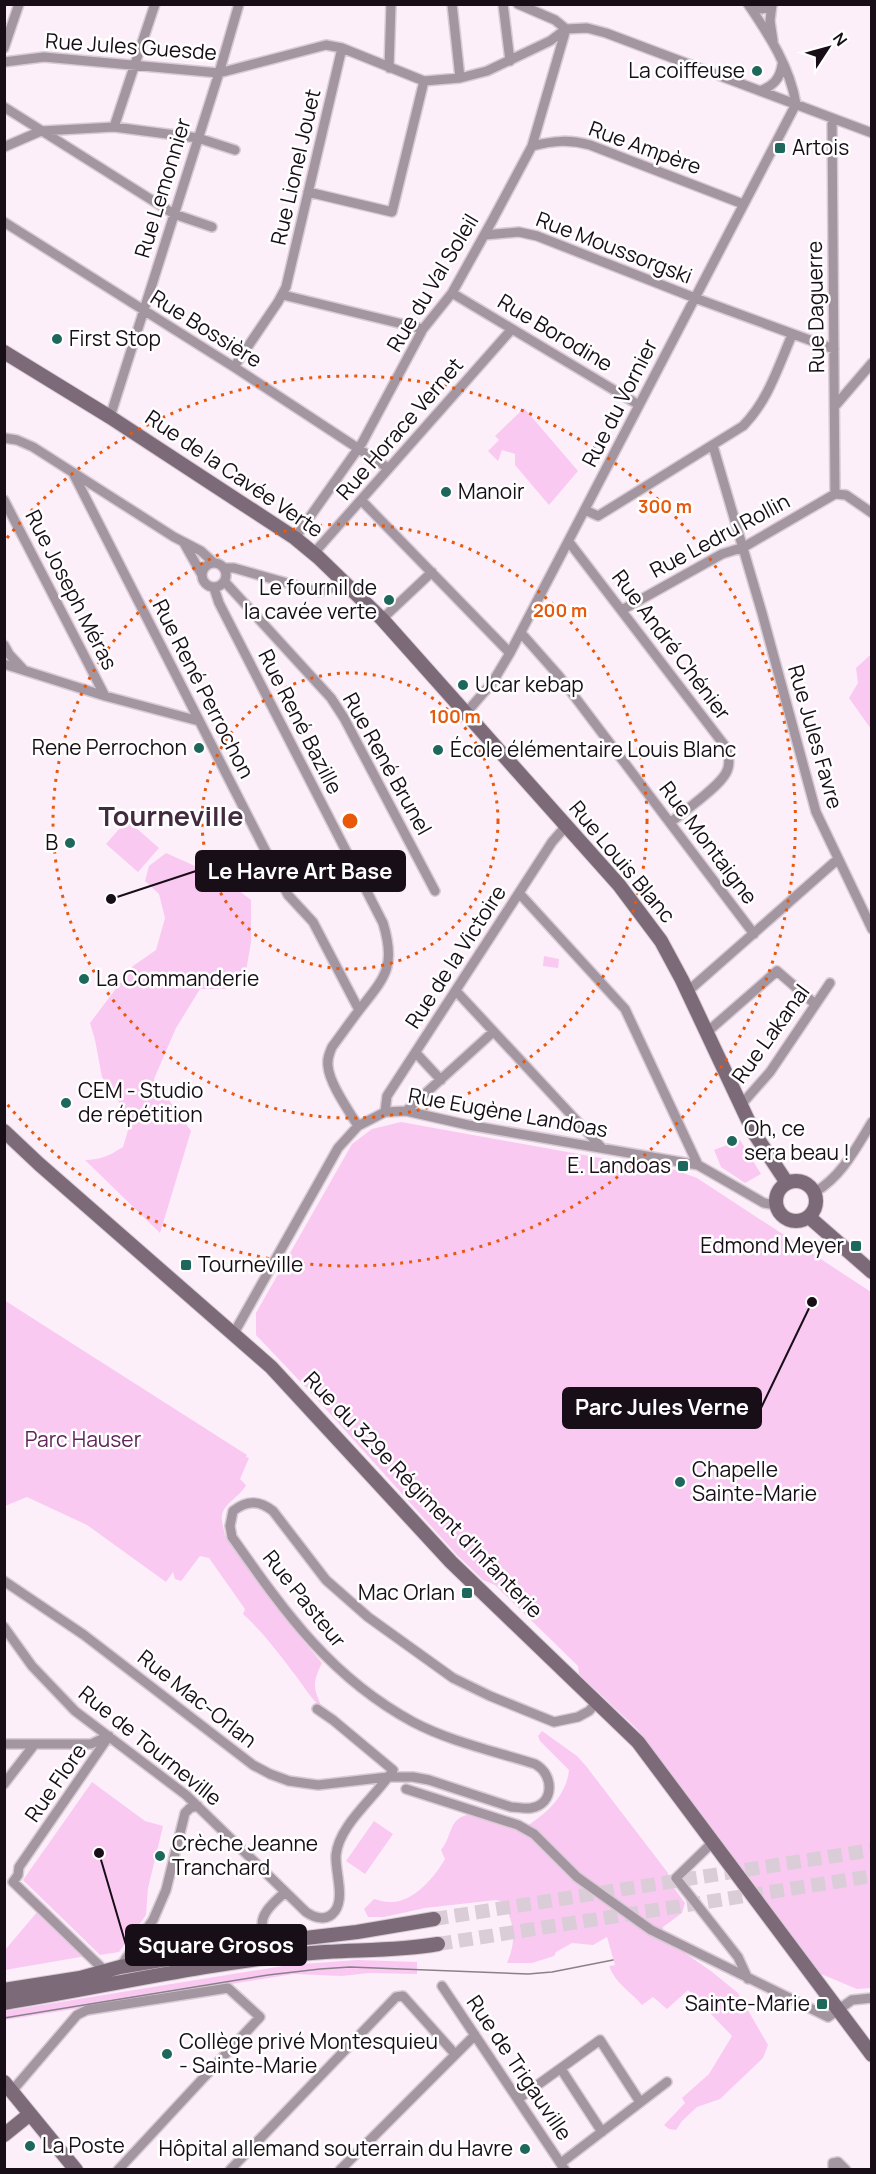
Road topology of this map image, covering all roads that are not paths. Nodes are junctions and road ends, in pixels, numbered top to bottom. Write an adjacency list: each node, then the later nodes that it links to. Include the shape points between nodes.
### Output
1 (155, 4): 17 (street)
2 (238, 4): 19 (street, Rue Lemonnier)
3 (391, 4): 18 (street)
4 (452, 4): 20 (street)
5 (503, 4): 14 (street)
6 (518, 4): 10 (street)
7 (749, 4): 8 (street, via 762,9); 11 (street)
8 (772, 5): 11 (street)
9 (15, 6): 12 (street)
10 (566, 29): 14 (street, Rue Jules Guesde); 22 (street, via 587,28 606,33); 30 (street, Rue du Val Soleil)
11 (774, 43): 16 (street)
12 (4, 48)
13 (342, 48): 18 (street, Rue Jules Guesde); 19 (street, Rue Jules Guesde, via 314,47); 33 (street, Rue Lionel Jouet)
14 (510, 60): 20 (street, Rue Jules Guesde)
15 (4, 62): 17 (street, Rue Jules Guesde, via 44,57)
16 (782, 63): 22 (street, via 781,75 775,83); 23 (street)
17 (135, 66): 19 (street, Rue Jules Guesde); 26 (street)
18 (389, 68): 21 (street, Rue Jules Guesde)
19 (219, 73): 29 (street, Rue Lemonnier)
20 (460, 78): 21 (street, Rue Jules Guesde)
21 (424, 81): 33 (street, via 392,212)
22 (760, 91): 23 (street)
23 (796, 104): 25 (street); 34 (street, Rue du Vornier)
24 (4, 107): 27 (street)
25 (832, 119): 28 (street); 46 (street, Rue Daguerre)
26 (114, 127): 27 (street); 29 (street)
27 (41, 131): 31 (street); 35 (street)
28 (872, 133)
29 (198, 138): 32 (street); 35 (street, Rue Lemonnier)
30 (532, 146): 34 (street, Rue Ampère, via 573,140); 38 (street, Rue du Val Soleil)
31 (4, 147)
32 (235, 150)
33 (308, 192): 40 (street, Rue Lionel Jouet)
34 (743, 204): 41 (street, Rue du Vornier)
35 (174, 214): 37 (street); 42 (street, Rue Lemonnier)
36 (4, 222): 42 (street, Rue Bossière)
37 (212, 227)
38 (485, 235): 39 (street, Rue du Val Soleil); 41 (street, Rue Moussorgski, via 519,232 537,236)
39 (452, 293): 43 (street, Rue du Val Soleil); 44 (street, Rue Borodine)
40 (283, 295): 43 (street); 49 (street)
41 (695, 298): 45 (street, Rue Moussorgski); 50 (street, Rue du Vornier)
42 (144, 311): 49 (street, Rue Bossière); 52 (street, Rue Lemonnier)
43 (423, 329): 55 (street, Rue du Val Soleil)
44 (512, 329): 50 (street, Rue Borodine); 56 (street, Rue Horace Vernet)
45 (792, 335): 46 (street, Rue Moussorgski); 54 (street, via 757,413)
46 (834, 349): 51 (street, Rue Daguerre)
47 (4, 352): 52 (street, Rue de la Cavée Verte)
48 (872, 363): 51 (street)
49 (234, 367): 55 (street, Rue Bossière)
50 (639, 405): 61 (street, Rue du Vornier)
51 (835, 406): 58 (street, Rue Daguerre)
52 (110, 417): 63 (street, Rue de la Cavée Verte)
53 (4, 438): 57 (street, via 33,447)
54 (713, 446): 61 (street, via 598,516); 66 (street, Rue Jules Favre)
55 (359, 448): 56 (street, Rue Bossière); 63 (street, Rue du Val Soleil)
56 (388, 468): 60 (street, Rue Horace Vernet)
57 (73, 473): 65 (street); 84 (street, Rue René Perrochon)
58 (835, 494): 62 (street, via 846,495); 66 (street, Rue Ledru Rollin)
59 (4, 500): 82 (street, Rue Joseph Méras)
60 (361, 500): 67 (street, Rue Horace Vernet); 70 (street)
61 (585, 510): 64 (street, Rue du Vornier)
62 (872, 513)
63 (295, 538): 67 (street, Rue de la Cavée Verte)
64 (569, 542): 75 (street, Rue André Chénier); 77 (street, Rue du Vornier)
65 (184, 543): 68 (street); 71 (street)
66 (744, 547): 75 (street, Rue Ledru Rollin, via 722,554); 87 (street, Rue Jules Favre, via 816,812)
67 (314, 554): 72 (street, Rue de la Cavée Verte)
68 (214, 563): 69 (street); 71 (street, via 204,568)
69 (224, 568): 72 (street, via 319,592); 73 (street)
70 (432, 572): 76 (street); 79 (street)
71 (202, 575): 74 (street, via 204,582)
72 (342, 579): 76 (street, Rue de la Cavée Verte)
73 (225, 582): 74 (street); 88 (street, Rue René Brunel, via 331,698)
74 (214, 588): 96 (street, Rue René Bazille, via 383,923 390,953 387,968 382,981)
75 (622, 610): 85 (street, Rue André Chénier, via 729,756 729,766 721,780)
76 (382, 619): 83 (street, Rue de la Cavée Verte)
77 (521, 633): 79 (street, Rue du Vornier); 85 (street, Rue Montaigne, via 559,676)
78 (4, 645): 81 (street)
79 (510, 653): 83 (street, Rue du Vornier, via 492,683)
80 (4, 664): 81 (street)
81 (25, 671): 82 (street)
82 (105, 696): 84 (street)
83 (466, 713): 86 (street, Rue Louis Blanc)
84 (199, 721): 96 (street, Rue René Perrochon, via 288,895 313,922)
85 (670, 823): 91 (street, Rue Montaigne)
86 (566, 825): 89 (street, Rue de la Victoire); 94 (street, Rue Louis Blanc, via 642,913)
87 (838, 859): 90 (street, Rue Jules Favre); 91 (street)
88 (435, 891)
89 (519, 893): 93 (street, Rue de la Victoire); 108 (street, via 625,1009)
90 (872, 929)
91 (754, 934): 94 (street)
92 (830, 983): 95 (street, Rue Lakanal)
93 (456, 991): 97 (street); 99 (street, Rue de la Victoire)
94 (687, 992): 98 (street, Rue Louis Blanc)
95 (815, 1004): 98 (street, via 777,971); 101 (street, Rue Lakanal, via 770,1072)
96 (359, 1010): 105 (street, Rue René Bazille, via 332,1047 327,1067)
97 (493, 1032): 100 (street); 107 (street)
98 (706, 1033): 101 (street, Rue Louis Blanc)
99 (416, 1053): 100 (street); 103 (street, Rue de la Victoire, via 387,1096)
100 (441, 1080): 102 (street)
101 (740, 1106): 109 (street, Rue Louis Blanc)
102 (406, 1111): 103 (street, Rue Eugène Landoas); 107 (street, Rue Eugène Landoas)
103 (385, 1112): 105 (street, Rue Eugène Landoas)
104 (872, 1122): 110 (street, via 847,1162 828,1184)
105 (358, 1126): 114 (street, Rue Eugène Landoas, via 338,1148)
106 (4, 1131): 114 (street, Rue du 329e Régiment d'Infanterie)
107 (603, 1148): 108 (street, Rue Eugène Landoas)
108 (698, 1164): 111 (street, Rue Eugène Landoas, via 764,1203)
109 (787, 1183): 110 (street, via 800,1180); 111 (street, via 779,1190)
110 (815, 1192): 112 (street, via 816,1205)
111 (777, 1205): 112 (street, via 787,1219)
112 (809, 1217): 113 (street)
113 (872, 1272)
114 (234, 1333): 117 (street, Rue du 329e Régiment d'Infanterie, via 312,1409 451,1562)
115 (4, 1581): 122 (street, Rue Mac-Orlan, via 84,1635 270,1774 318,1785)
116 (4, 1627): 119 (street, Rue de Tourneville, via 32,1666 75,1711)
117 (597, 1702): 122 (street, Rue Pasteur, via 578,1717 554,1722 453,1678 349,1602 326,1580 265,1504 240,1505 230,1518 232,1537 303,1634 329,1661 376,1699 414,1722 542,1767 549,1790 545,1799 532,1808 511,1807 429,1780); 126 (street, Rue du 329e Régiment d'Infanterie, via 638,1742)
118 (317, 1709): 122 (street, via 393,1770)
119 (109, 1736): 121 (street, via 91,1744); 125 (street, Rue de Tourneville); 132 (street, Rue Flore, via 20,1867 14,1882)
120 (4, 1744): 121 (street)
121 (34, 1745): 123 (street)
122 (388, 1777): 127 (street, via 340,1841 336,1855 339,1903 334,1912 316,1918)
123 (4, 1784)
124 (406, 1789): 133 (street, via 518,1825 534,1834 577,1877 651,1930)
125 (198, 1806): 127 (street, Rue de Tourneville); 131 (street, via 185,1813 166,1890 153,1920)
126 (713, 1842): 133 (street, via 676,1878 738,1957); 138 (street, Rue du 329e Régiment d'Infanterie)
127 (285, 1892): 129 (street, via 265,1913 261,1925 265,1934 272,1938)
128 (434, 1919): 129 (street)
129 (313, 1937): 131 (street)
130 (438, 1944): 137 (street, via 301,1954)
131 (120, 1967): 132 (street)
132 (106, 1972): 135 (street)
133 (748, 1979): 138 (street, via 828,2017)
134 (442, 1986): 139 (street, Rue de Trigauville)
135 (4, 1990)
136 (872, 1998): 138 (street, via 852,2000)
137 (4, 2003)
138 (838, 2009): 141 (street, Rue du 329e Régiment d'Infanterie)
139 (475, 2035): 140 (street); 145 (street, Rue de Trigauville)
140 (455, 2054): 153 (street, via 403,1996 396,1997); 154 (street)
141 (872, 2055)
142 (561, 2068): 145 (street); 146 (street, via 600,2040); 148 (street)
143 (667, 2082): 146 (street)
144 (8, 2087): 147 (street); 152 (street, via 87,2010 228,1988 260,2017)
145 (518, 2099): 150 (street, Rue de Trigauville)
146 (640, 2102): 148 (street)
147 (30, 2114): 149 (street); 151 (street)
148 (602, 2132): 150 (street)
149 (4, 2135)
150 (563, 2166)
151 (76, 2169)
152 (118, 2169)
153 (230, 2169)
154 (340, 2169)
155 (833, 2169): 156 (street, via 832,2163 838,2162)
156 (846, 2169)

